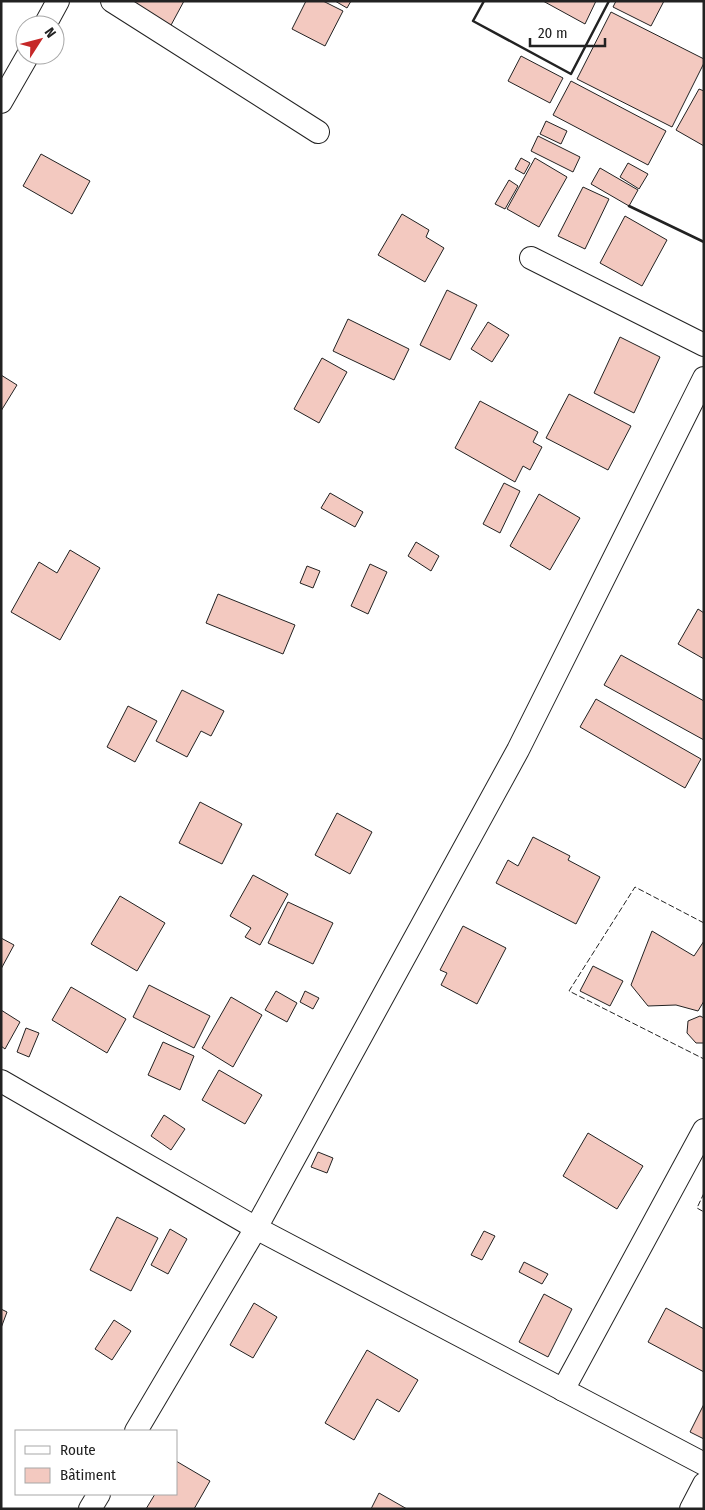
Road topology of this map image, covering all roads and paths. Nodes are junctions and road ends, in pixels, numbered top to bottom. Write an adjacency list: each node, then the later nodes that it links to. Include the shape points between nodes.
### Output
1 (58, 1): 3 (street)
2 (112, 1): 6 (street)
3 (50, 15)
4 (22, 65): 5 (street)
5 (1, 102)
6 (318, 132)
7 (531, 258): 8 (street)
8 (704, 345)
9 (704, 378): 12 (street, via 518,750)
10 (1, 1081): 12 (street)
11 (704, 1130): 13 (street)
12 (256, 1228): 13 (street); 14 (street)
13 (563, 1390): 15 (street)
14 (137, 1430)
15 (704, 1464)
16 (704, 1484): 19 (street)
17 (98, 1495): 18 (street)
18 (90, 1509)
19 (691, 1509)

